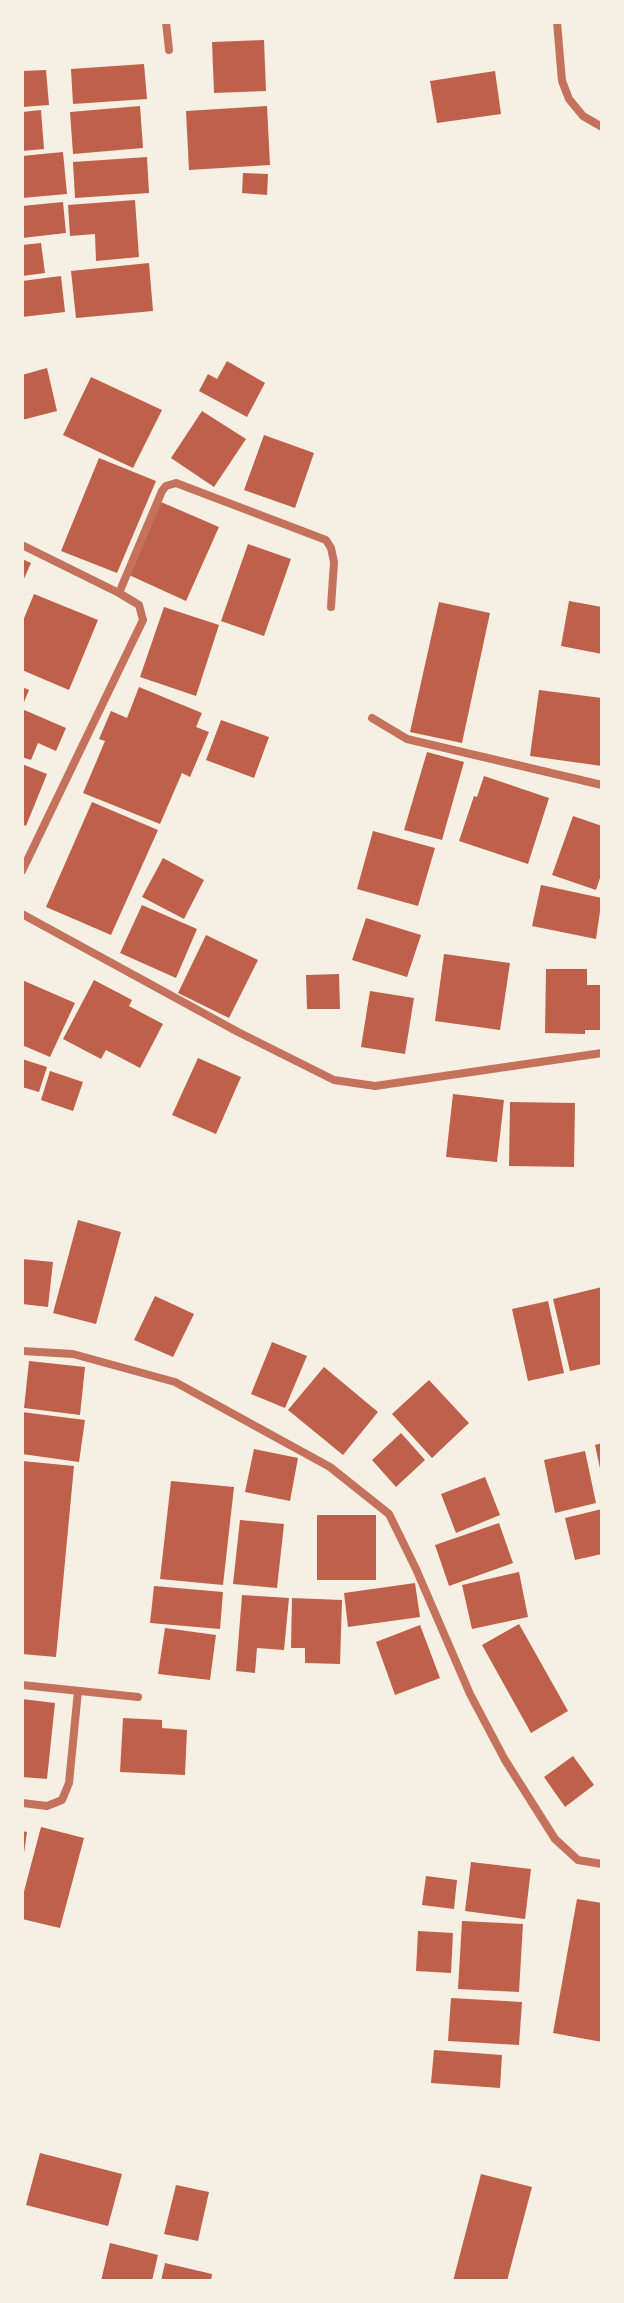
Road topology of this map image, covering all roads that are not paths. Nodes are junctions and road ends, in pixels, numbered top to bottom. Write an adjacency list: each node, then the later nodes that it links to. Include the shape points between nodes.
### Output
1 (166, 22): 3 (street)
2 (557, 22): 4 (street, via 562,81 569,99)
3 (169, 50)
4 (602, 127)
5 (22, 545): 6 (street)
6 (119, 593): 7 (street, via 162,491 176,483 326,540 334,562); 10 (street, via 139,605 143,620)
7 (331, 607)
8 (372, 718): 9 (street, via 407,739)
9 (602, 785)
10 (22, 871)
11 (22, 914): 12 (street, via 334,1080 375,1086)
12 (602, 1053)
13 (22, 1351): 18 (street, via 73,1354 175,1382 330,1467 389,1514 505,1760 555,1839 578,1860)
14 (22, 1685): 15 (street)
15 (78, 1691): 16 (street); 17 (street, via 69,1783 62,1800 47,1806)
16 (138, 1697)
17 (22, 1803)
18 (602, 1864)

